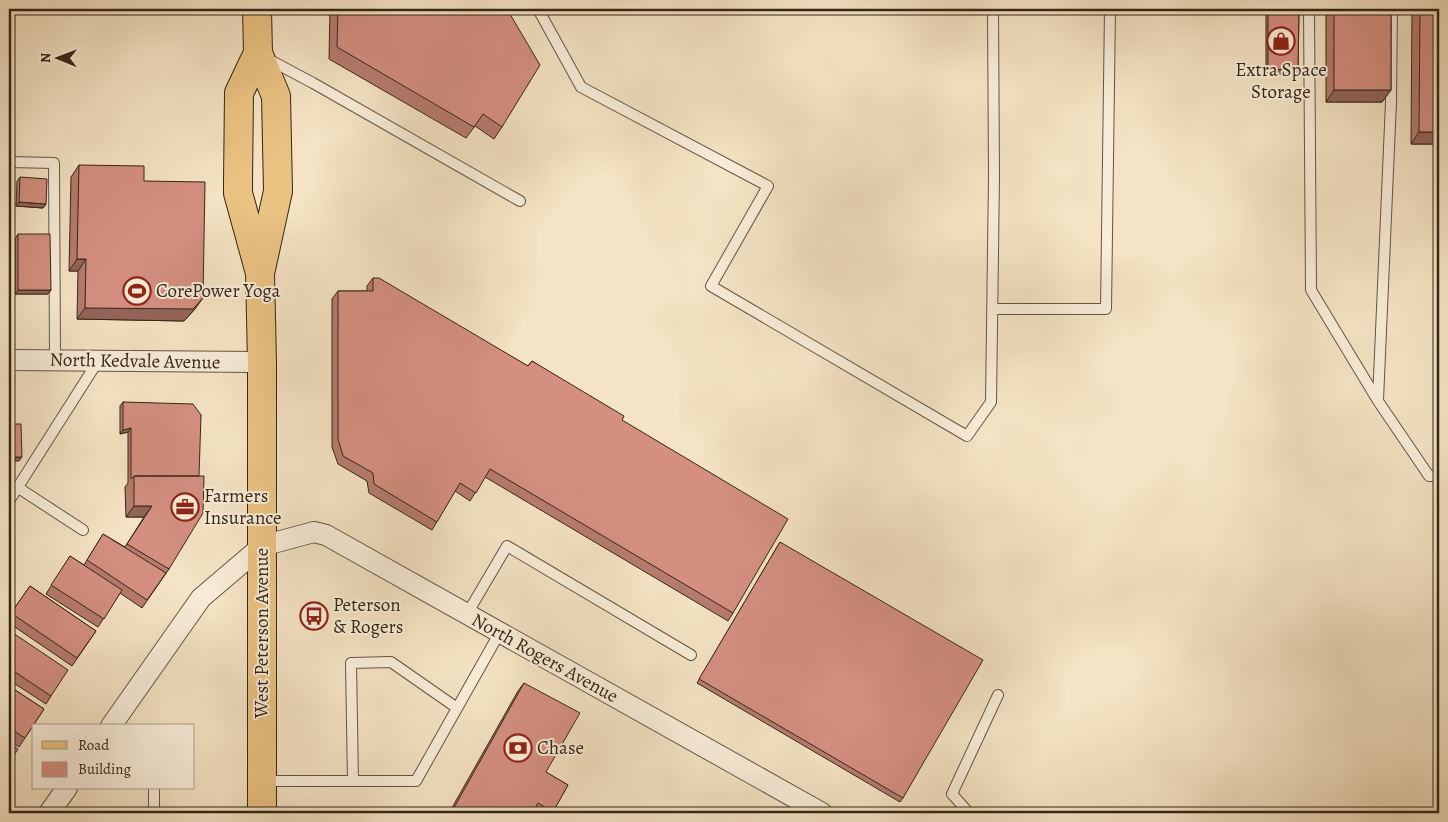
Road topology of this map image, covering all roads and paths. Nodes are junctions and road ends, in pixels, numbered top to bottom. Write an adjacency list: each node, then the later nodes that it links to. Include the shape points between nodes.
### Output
1 (257, 9): 7 (main road, West Peterson Avenue)
2 (538, 9): 11 (lane, via 581,87 768,186 711,286 967,436 991,402)
3 (993, 9): 11 (lane)
4 (1110, 9): 11 (lane, via 1106,310)
5 (1309, 9): 16 (lane, via 1311,290)
6 (1392, 9): 16 (lane)
7 (258, 53): 9 (lane); 10 (main road, West Peterson Avenue, via 276,96 278,191); 10 (main road, West Peterson Avenue, via 239,93 238,193)
8 (9, 162): 13 (lane, via 54,163)
9 (520, 201)
10 (260, 273): 15 (main road, West Peterson Avenue)
11 (994, 309)
12 (9, 360): 13 (street, North Kedvale Avenue)
13 (55, 360): 14 (street, North Kedvale Avenue)
14 (98, 361): 15 (street, North Kedvale Avenue); 18 (lane)
15 (262, 362): 21 (main road, West Peterson Avenue)
16 (1378, 401): 17 (lane, via 1429,476)
17 (1439, 476)
18 (18, 487): 19 (lane); 20 (lane)
19 (9, 501)
20 (84, 530)
21 (262, 546): 22 (street, North Rogers Avenue, via 314,532 326,535); 27 (street, via 201,598); 28 (main road, West Peterson Avenue)
22 (467, 614): 23 (street, North Rogers Avenue); 24 (lane, via 507,546)
23 (500, 632): 26 (lane); 35 (street, North Rogers Avenue)
24 (691, 655)
25 (998, 695): 36 (lane, via 952,794)
26 (457, 708): 29 (lane, via 416,780); 29 (lane, via 391,662 351,663)
27 (112, 724)
28 (262, 781): 29 (lane); 34 (main road, West Peterson Avenue)
29 (353, 781)
30 (66, 790): 32 (street)
31 (154, 790): 33 (lane)
32 (49, 813)
33 (154, 813)
34 (262, 813)
35 (822, 813)
36 (969, 813)

